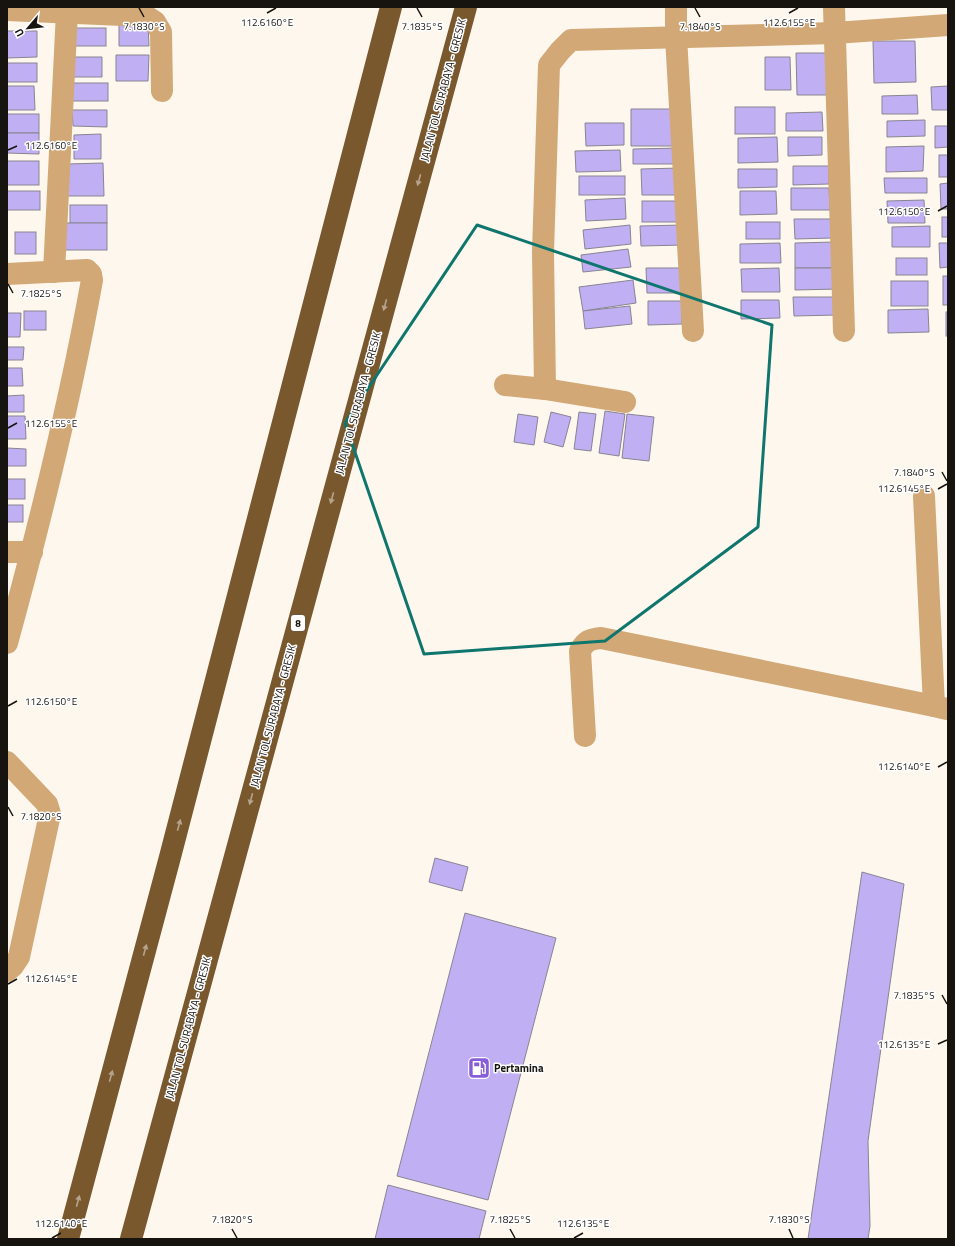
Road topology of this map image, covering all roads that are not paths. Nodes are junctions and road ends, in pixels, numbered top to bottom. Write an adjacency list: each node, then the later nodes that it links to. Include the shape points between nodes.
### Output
1 (391, 7): 26 (highway, one-way to 1)
2 (466, 7): 27 (highway, JALAN TOL SURABAYA - GRESIK / 8, one-way to 27)
3 (676, 7): 9 (street)
4 (834, 7): 8 (street)
5 (7, 10): 6 (street)
6 (66, 12): 10 (street, via 146,16 155,22 161,32); 11 (street)
7 (948, 24): 8 (street)
8 (835, 33): 9 (street); 14 (street)
9 (676, 37): 13 (street); 16 (street, via 571,40 549,65 543,252)
10 (162, 91)
11 (54, 272): 12 (street); 20 (street, via 87,270 92,280 80,347)
12 (7, 274)
13 (694, 331)
14 (844, 331)
15 (505, 385): 16 (street)
16 (545, 389): 17 (street)
17 (625, 402)
18 (924, 496): 22 (street)
19 (7, 552): 20 (street)
20 (32, 552): 21 (street)
21 (7, 643)
22 (941, 707): 23 (street, via 591,639 584,644 579,659)
23 (585, 736)
24 (7, 762): 25 (street, via 47,804 50,814 19,957)
25 (7, 972)
26 (68, 1239)
27 (131, 1239)

